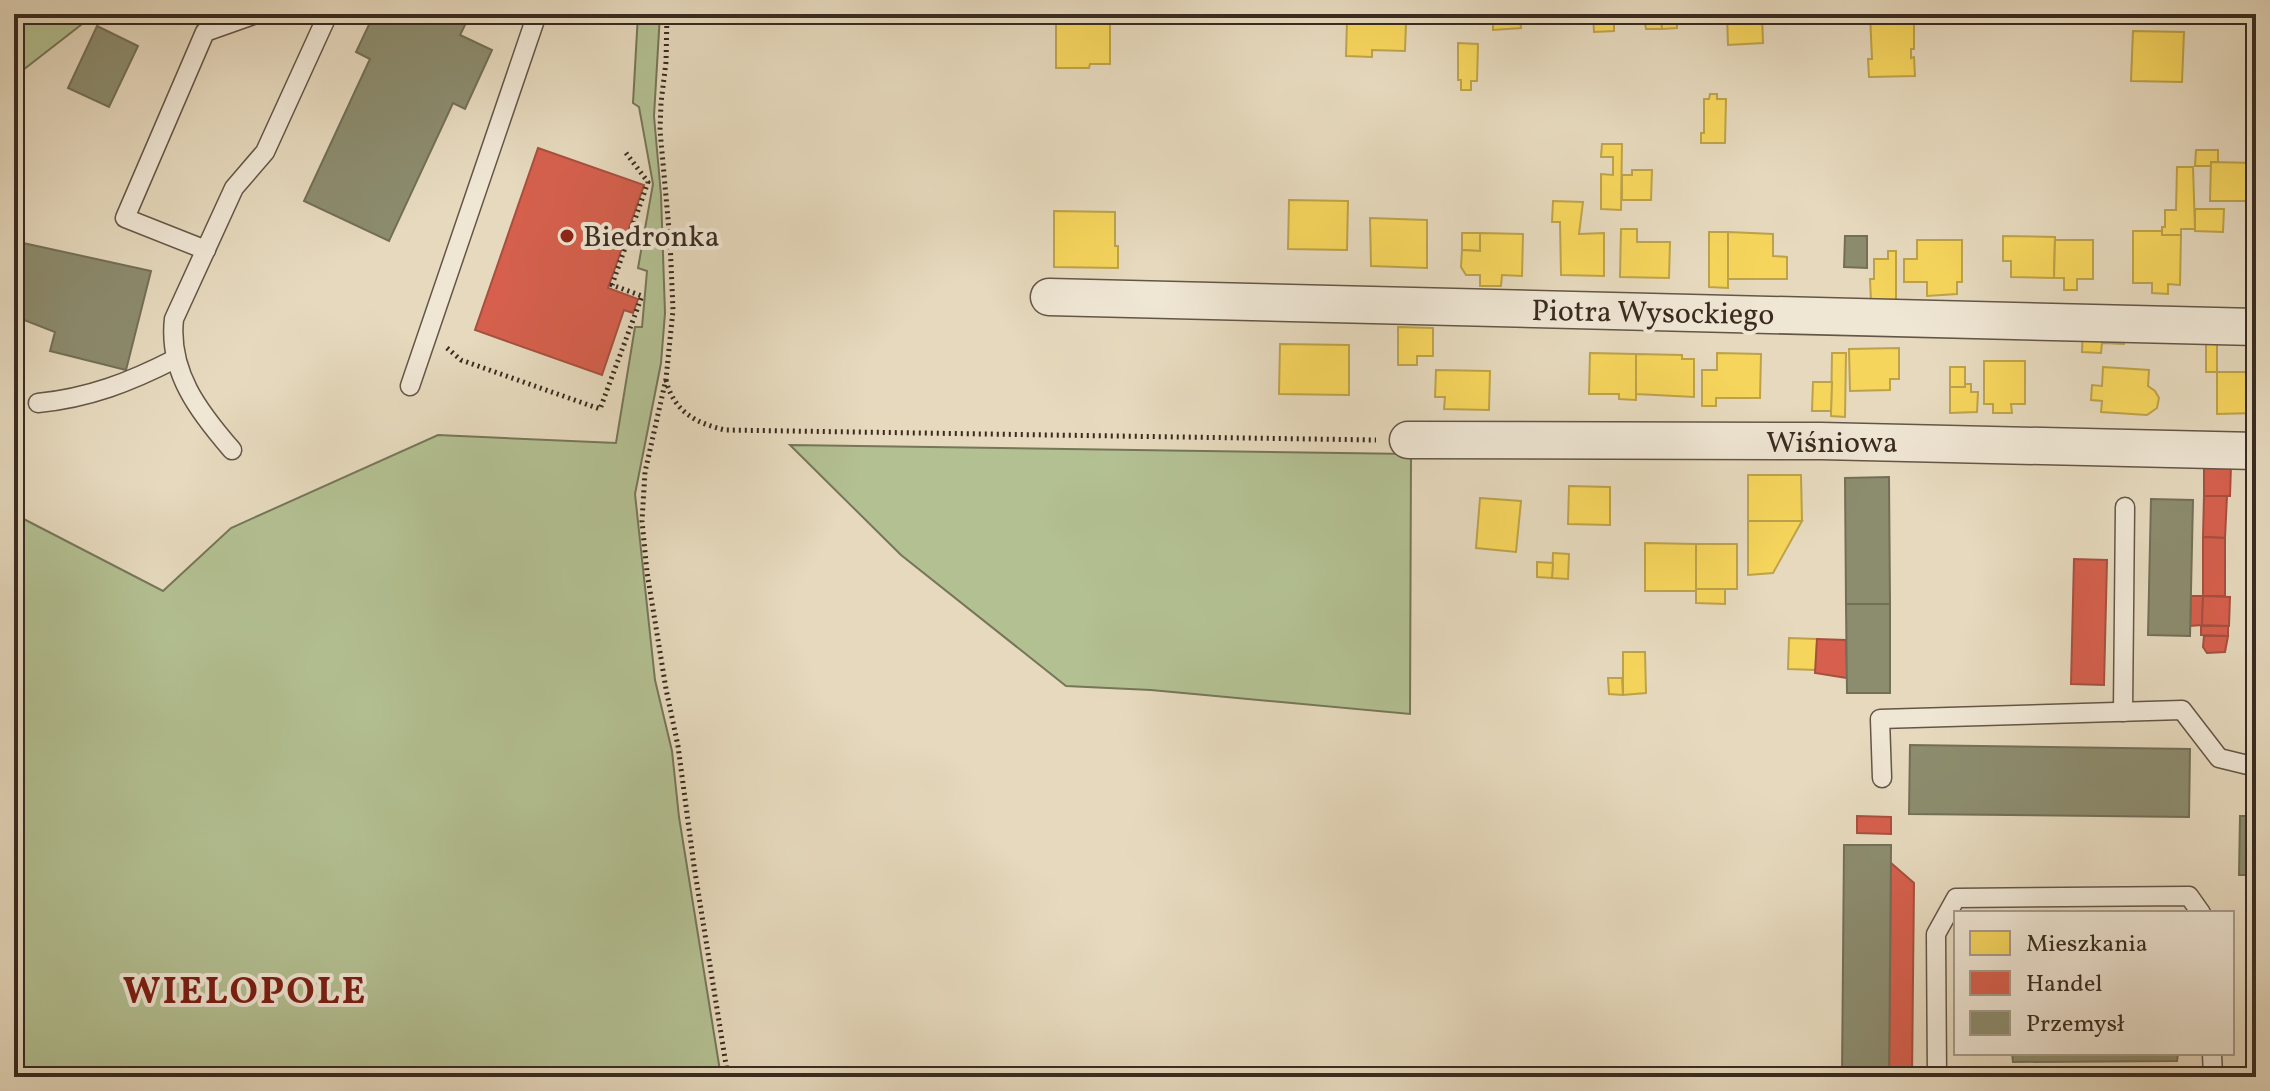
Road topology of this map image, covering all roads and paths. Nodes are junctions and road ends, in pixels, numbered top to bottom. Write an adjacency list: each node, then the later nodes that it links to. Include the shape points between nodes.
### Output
1 (256, 14): 6 (lane, via 205,32 125,218)
2 (328, 14): 6 (lane, via 265,152 234,188)
3 (537, 14): 12 (lane)
4 (667, 14): 11 (path, via 660,130 673,310)
5 (626, 153): 10 (path, via 648,182 612,285 642,296 600,409)
6 (206, 250): 9 (lane, via 174,319)
7 (1049, 297): 8 (street, Piotra Wysockiego)
8 (2256, 327)
9 (175, 359): 13 (lane, via 99,393); 15 (lane, via 208,423)
10 (461, 360)
11 (666, 379): 14 (path, via 683,412 725,430); 23 (path, via 645,472 642,521)
12 (410, 386)
13 (38, 403)
14 (1408, 440): 16 (street, Wiśniowa, via 1821,441)
15 (232, 450)
16 (2256, 451)
17 (2125, 507): 18 (lane)
18 (2123, 712): 19 (lane, via 2182,710 2219,758); 20 (lane, via 1880,719)
19 (2256, 767)
20 (1882, 778)
21 (2200, 911): 24 (lane, via 2189,896 1956,898 1936,934)
22 (2212, 1055): 25 (lane)
23 (728, 1077)
24 (1937, 1077)
25 (2213, 1077)

